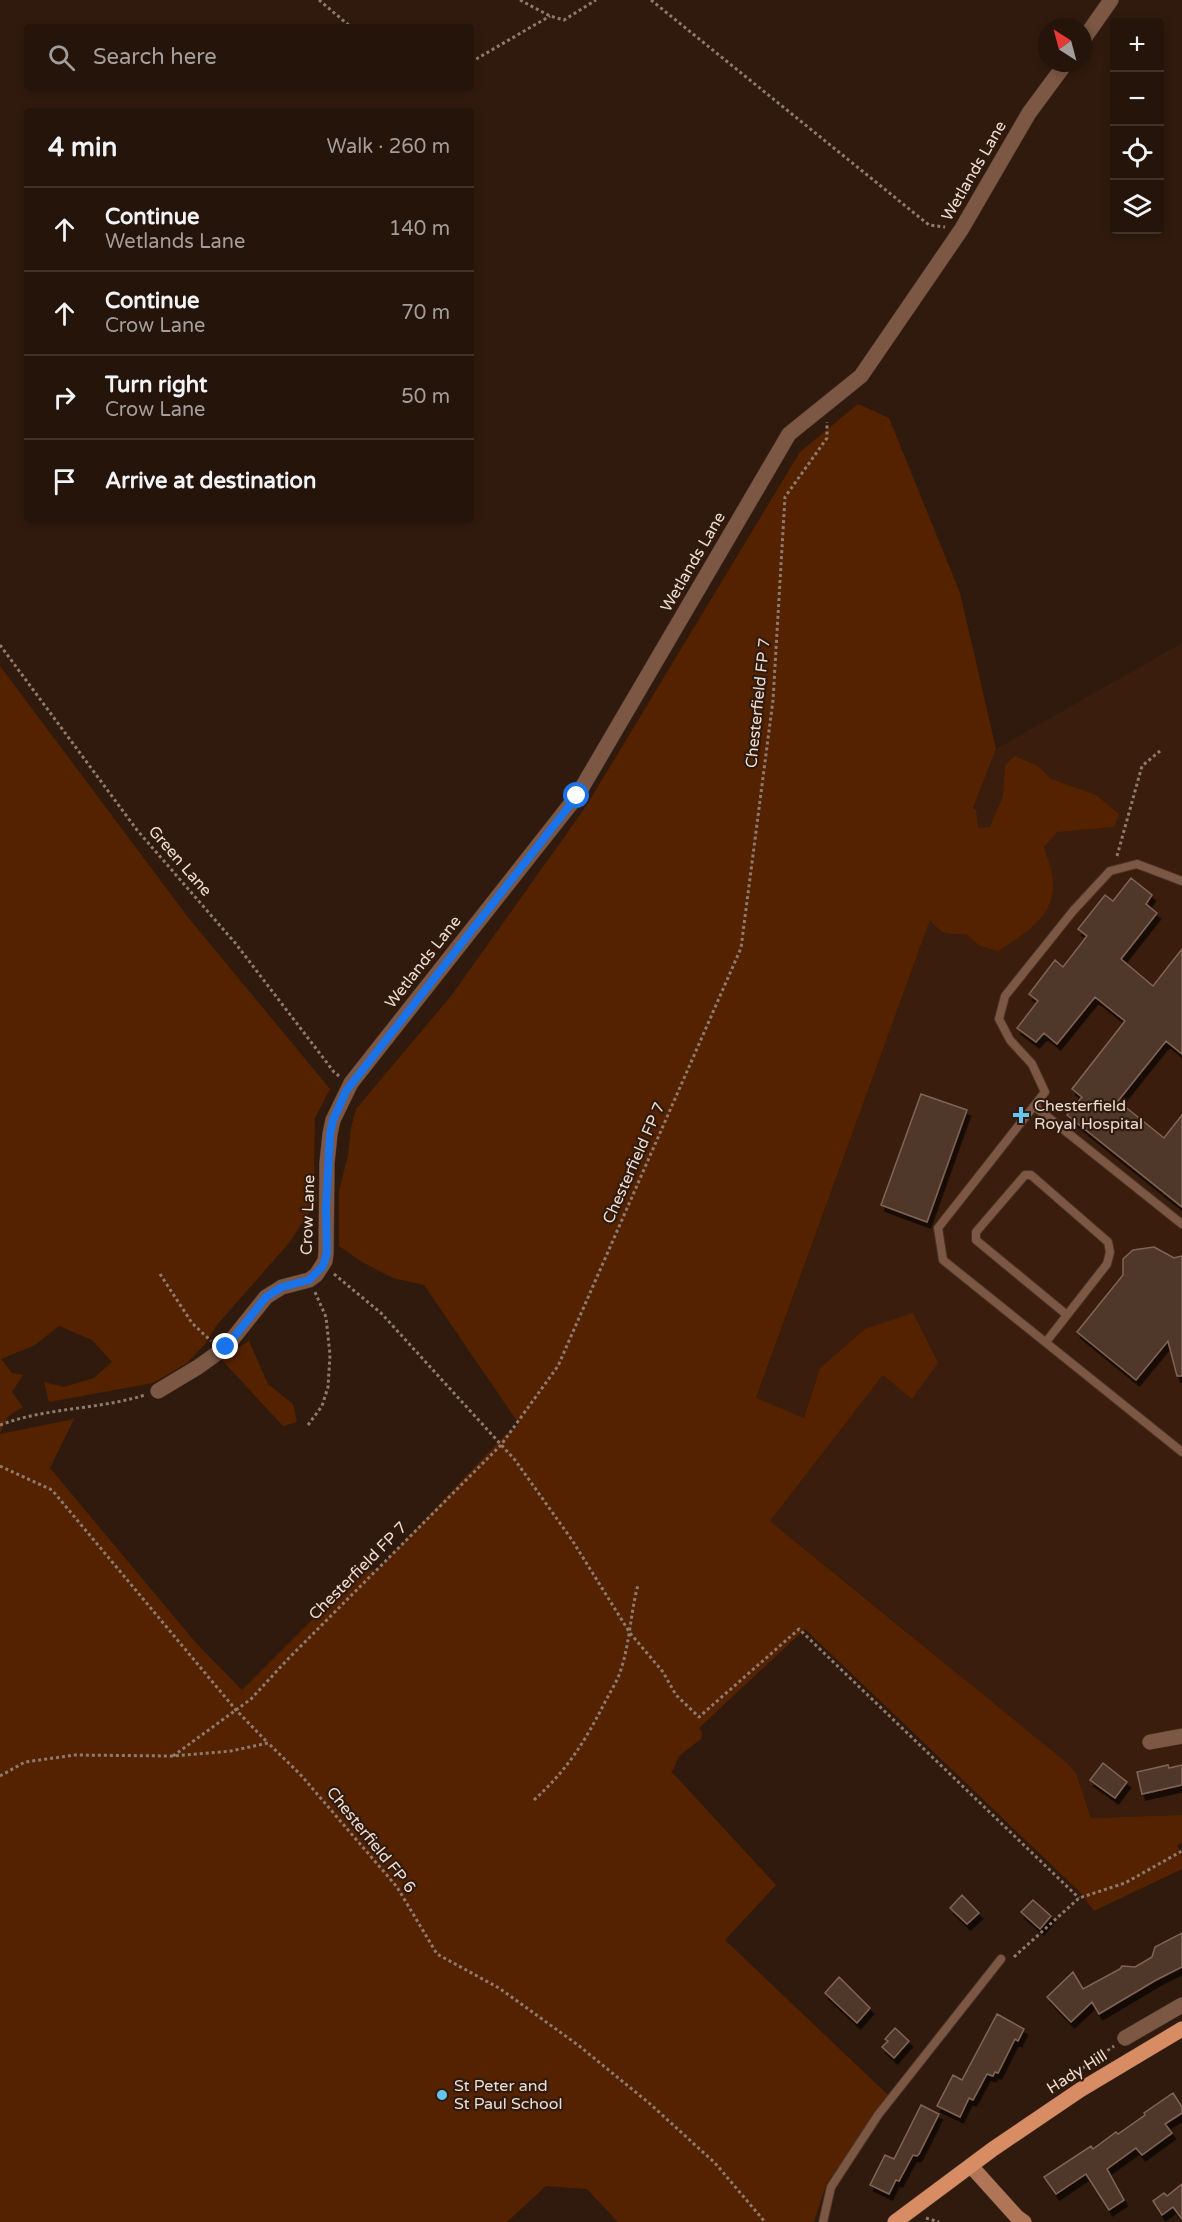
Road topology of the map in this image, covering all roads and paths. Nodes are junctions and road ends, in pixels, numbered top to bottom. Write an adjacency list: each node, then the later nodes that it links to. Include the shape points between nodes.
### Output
1 (319, 0): 7 (path)
2 (520, 0): 6 (path)
3 (596, 0): 6 (path, via 564,20)
4 (651, 0): 11 (path, via 929,225)
5 (1111, 0): 8 (street)
6 (550, 16): 9 (path)
7 (347, 24)
8 (1092, 27)
9 (474, 60)
10 (1059, 72): 11 (street, Wetlands Lane, via 1029,113)
11 (961, 230): 17 (street, Wetlands Lane, via 861,376 789,434 577,796)
12 (827, 438): 29 (path, Chesterfield FP 7, via 784,497 773,700 741,948 558,1365)
13 (0, 645): 17 (path, Green Lane, via 137,830 236,944 334,1072)
14 (1160, 751): 15 (path, via 1142,766)
15 (1114, 870): 16 (lane, via 1137,864); 18 (lane, via 1073,911 1005,996 999,1019 1010,1040 1032,1064 1045,1092)
16 (1182, 881)
17 (351, 1083): 22 (street, Crow Lane, via 330,1134 327,1253 323,1266)
18 (1034, 1106): 19 (lane); 24 (lane, via 938,1228 943,1260)
19 (1182, 1224)
20 (332, 1272): 29 (path, via 381,1313)
21 (160, 1274): 25 (path, via 192,1323)
22 (309, 1280): 25 (street, Crow Lane, via 266,1297); 28 (path, via 326,1317 330,1355 322,1406)
23 (1067, 1315): 23 (lane, via 1107,1264 1108,1242 1031,1175 1024,1175 976,1232 976,1239); 24 (lane)
24 (1046, 1342): 30 (lane)
25 (221, 1350): 26 (street, Crow Lane)
26 (158, 1391): 27 (path, via 127,1400 29,1415)
27 (0, 1425)
28 (308, 1425)
29 (501, 1445): 33 (path, via 572,1540); 34 (path, Chesterfield FP 7)
30 (1182, 1452)
31 (0, 1466): 34 (path, Chesterfield FP 6, via 52,1490)
32 (638, 1585): 33 (path)
33 (630, 1633): 40 (path, via 619,1674 576,1756); 41 (path, via 663,1672 676,1695 699,1717 799,1629 1079,1898 1125,1884)
34 (236, 1710): 37 (path, Chesterfield FP 6); 38 (path, Chesterfield FP 7)
35 (1182, 1736): 36 (street)
36 (1150, 1742)
37 (268, 1743): 38 (path); 48 (path, Chesterfield FP 6, via 300,1773 397,1887 436,1954 499,1988 587,2052 715,2163)
38 (173, 1756): 39 (path, via 75,1755 25,1762)
39 (0, 1776)
40 (534, 1800)
41 (1182, 1851)
42 (1001, 1959): 49 (lane, via 878,2115 831,2187)
43 (1182, 2005): 45 (street, Hady Hill)
44 (1182, 2029): 46 (main road, Hady Hill, via 1080,2090)
45 (1125, 2038)
46 (971, 2166): 47 (street); 50 (main road)
47 (1018, 2220)
48 (765, 2222)
49 (823, 2222)
50 (895, 2222)

